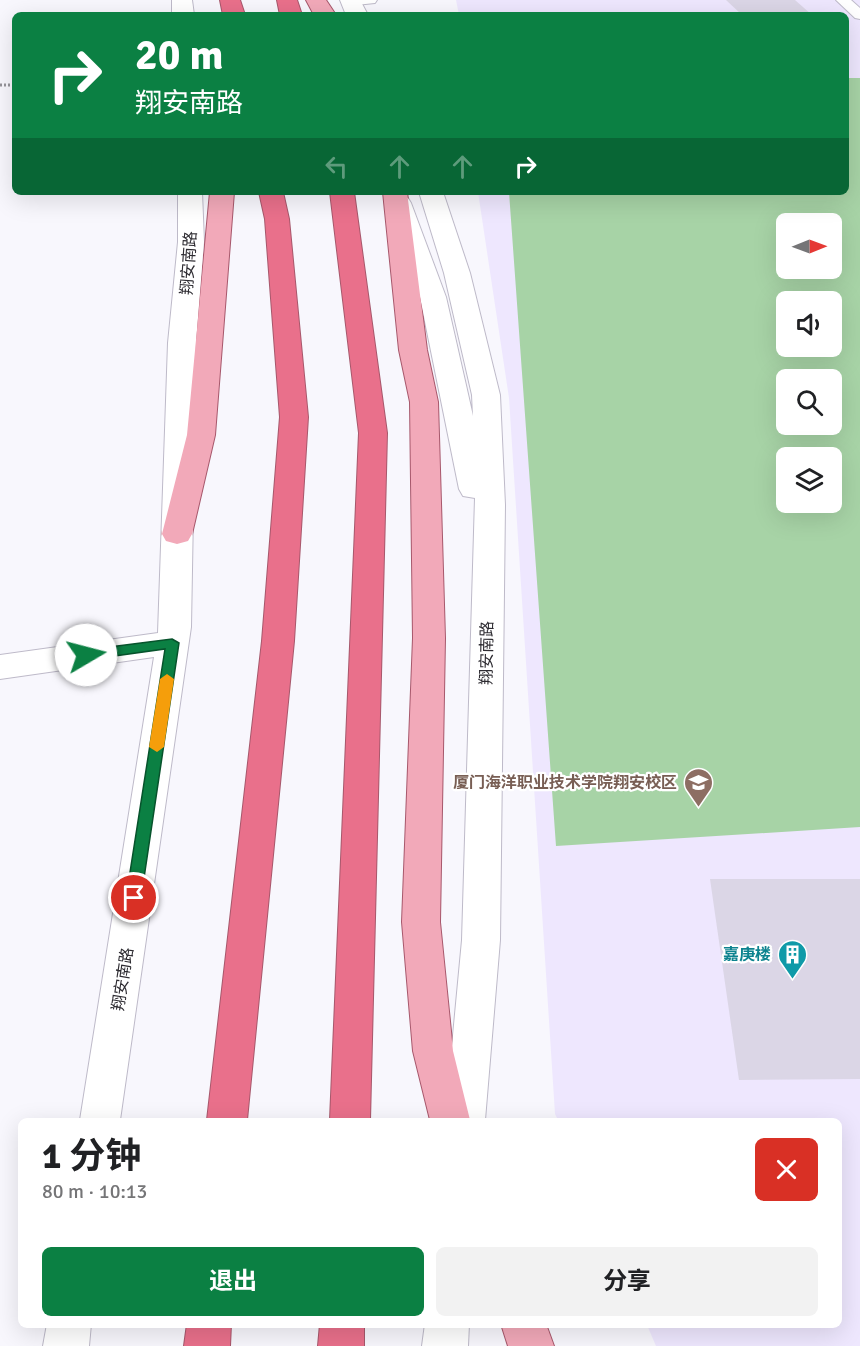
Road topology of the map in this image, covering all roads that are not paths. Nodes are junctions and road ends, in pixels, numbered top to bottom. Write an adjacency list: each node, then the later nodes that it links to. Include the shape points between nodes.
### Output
1 (843, 0): 2 (lane)
2 (860, 15)
3 (190, 195): 9 (main road, 翔安南路)
4 (222, 195): 9 (main road, via 201,435)
5 (273, 195): 14 (highway, via 294,417 278,641)
6 (342, 195): 15 (highway, via 373,433)
7 (396, 195): 10 (main road, via 433,297); 16 (main road, via 413,350 424,402 429,638 421,922 433,1051)
8 (432, 195): 10 (main road, 翔安南路, via 457,273 486,395)
9 (177, 534): 11 (main road, 翔安南路)
10 (488, 558): 17 (main road, 翔安南路, via 481,940)
11 (172, 643): 12 (main road); 13 (main road, 翔安南路)
12 (0, 667)
13 (100, 1118)
14 (227, 1118)
15 (350, 1118)
16 (450, 1118)
17 (465, 1118)
18 (68, 1328): 23 (main road)
19 (209, 1328): 24 (highway)
20 (342, 1328): 25 (highway)
21 (447, 1328): 26 (main road)
22 (524, 1328): 27 (main road)
23 (66, 1346)
24 (207, 1346)
25 (341, 1346)
26 (445, 1346)
27 (531, 1346)

